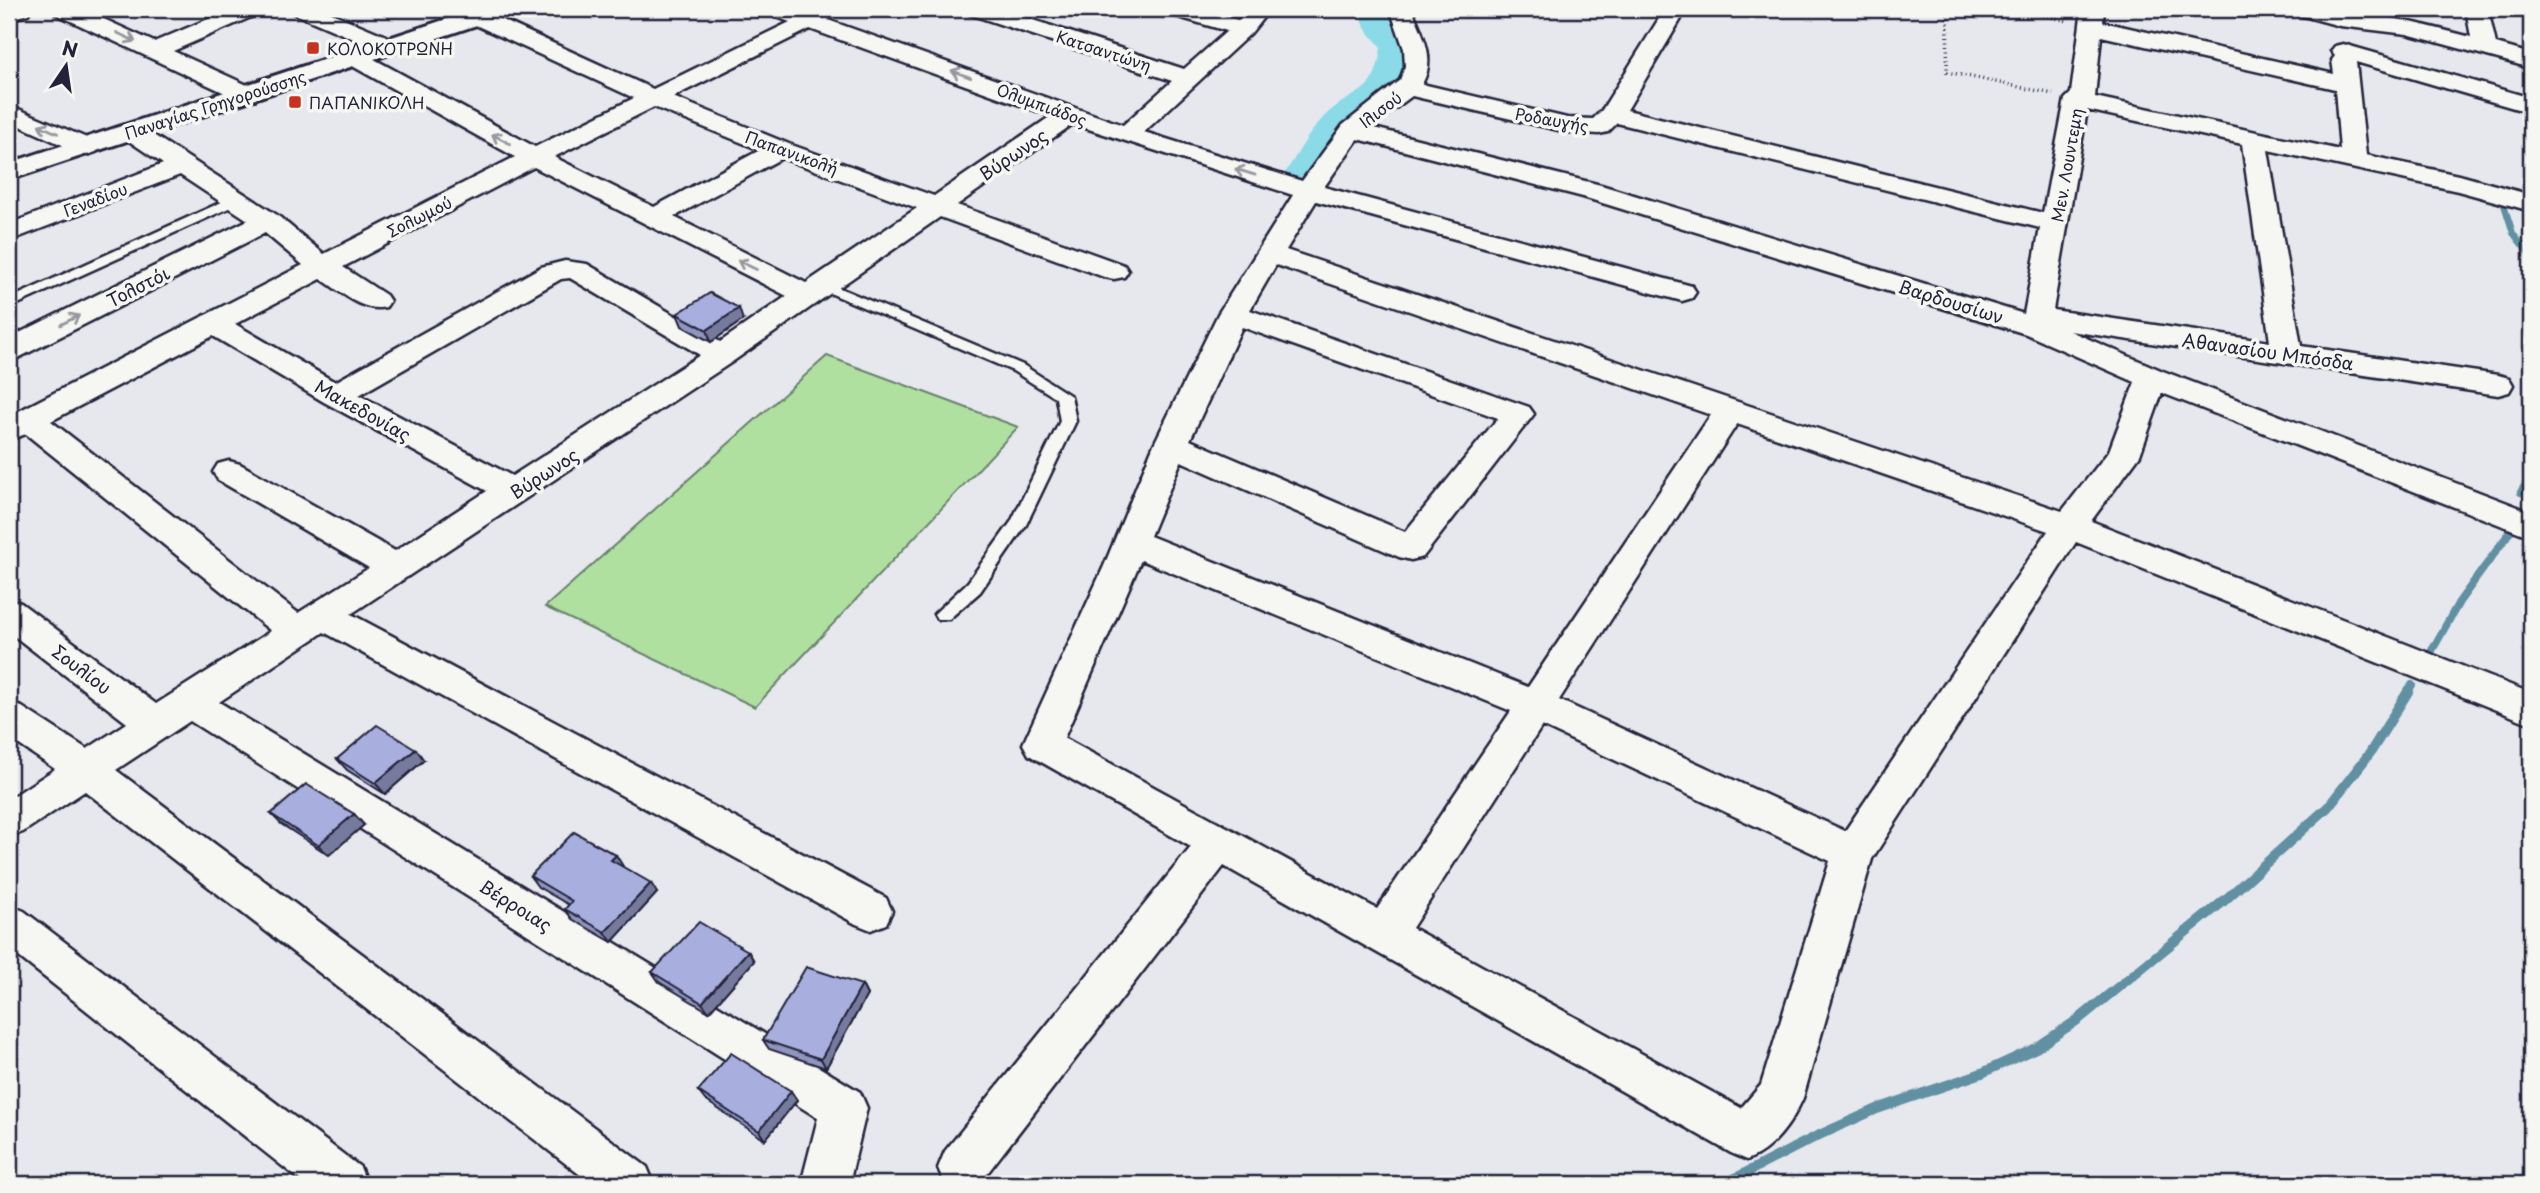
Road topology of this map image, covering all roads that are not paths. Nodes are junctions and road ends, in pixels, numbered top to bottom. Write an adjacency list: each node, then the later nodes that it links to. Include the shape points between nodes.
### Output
1 (20, 9): 14 (street)
2 (64, 9): 22 (street, one-way to 22)
3 (250, 9): 22 (street)
4 (303, 9): 20 (street)
5 (776, 9): 15 (street, Ολυμπιάδος)
6 (977, 9): 26 (street, Κατσαντώνη)
7 (1176, 9): 19 (street)
8 (1259, 9): 19 (street)
9 (1401, 9): 28 (street, Ιλισού, via 1417,54 1415,77)
10 (1676, 9): 35 (street, Ροδαυγής)
11 (2304, 9): 18 (street)
12 (2477, 9): 21 (street)
13 (486, 12): 20 (street, Παναγίας Γρηγορούσσης); 30 (street, Παπανικολή)
14 (9, 13)
15 (822, 14): 30 (street, Σολωμού); 34 (street, Ολυμπιάδος, one-way to 15)
16 (2091, 17): 27 (street); 31 (street, Μεν. Λουντεμη)
17 (2409, 18): 18 (street); 21 (street)
18 (2340, 19): 23 (street)
19 (1243, 28): 26 (street)
20 (390, 46): 24 (street, Παναγίας Γρηγορούσσης)
21 (2484, 47): 25 (street)
22 (155, 50): 29 (street)
23 (2343, 51): 27 (street); 32 (street)
24 (355, 58): 29 (street, Παναγίας Γρηγορούσσης); 42 (street, one-way to 24)
25 (2531, 61)
26 (1190, 79): 38 (street)
27 (2345, 84): 43 (street)
28 (1407, 88): 35 (street, Ροδαυγής, via 1566,125 1599,127); 36 (street, Ιλισού)
29 (247, 94): 37 (street, Παναγίας Γρηγορούσσης)
30 (651, 97): 41 (street, Παπανικολή); 42 (street, Σολωμού)
31 (2080, 100): 39 (street); 52 (street, Μεν. Λουντεμη)
32 (2531, 106)
33 (9, 112): 40 (street, one-way to 33)
34 (1071, 114): 38 (street, Ολυμπιάδος); 49 (street, Βύρωνος)
35 (1612, 114): 52 (street)
36 (1352, 131): 46 (street, Ιλισού, via 1336,148); 62 (street, Βαρδουσίων, via 1592,191)
37 (132, 132): 40 (street, Παναγίας Γρηγορούσσης); 44 (street)
38 (1127, 135): 46 (street, Ολυμπιάδος, one-way to 38)
39 (2254, 139): 43 (street); 65 (street)
40 (87, 147): 45 (street, Παναγίας Γρηγορούσσης)
41 (780, 149): 49 (street, Παπανικολή); 50 (street)
42 (534, 157): 50 (street); 55 (street, Σολωμού)
43 (2354, 161): 48 (street)
44 (182, 165): 47 (street); 53 (street, Γεναδίου)
45 (9, 172)
46 (1311, 192): 54 (street, Ιλισού); 58 (street, Ολυμπιάδος)
47 (235, 200): 51 (street); 60 (lane)
48 (2531, 203)
49 (938, 205): 56 (street, Παπανικολή); 57 (street, Βύρωνος)
50 (653, 218): 57 (street, one-way to 50)
51 (267, 221): 55 (street); 64 (street, Τολστόι, one-way to 51)
52 (2055, 224): 62 (street, Μεν. Λουντεμη)
53 (9, 233)
54 (1269, 253): 61 (street, Ιλισού); 70 (street)
55 (321, 266): 59 (street); 63 (street, Σολωμού)
56 (1114, 271)
57 (816, 290): 66 (street, Βύρωνος); 80 (lane, via 1018,368 1063,396 1068,421 1018,525 974,587)
58 (1682, 292)
59 (376, 301)
60 (9, 304)
61 (1232, 314): 72 (street, Ιλισού); 72 (street, via 1518,414 1411,548)
62 (2037, 322): 65 (street, Αθανασίου Μπόσδα); 67 (street, Βαρδουσίων)
63 (213, 323): 69 (street, Μακεδονίας); 71 (street, Σολωμού)
64 (9, 350)
65 (2287, 354): 68 (street, Αθανασίου Μπόσδα)
66 (721, 355): 69 (street, via 576,270 565,269); 74 (street, Βύρωνος)
67 (2152, 378): 75 (street, Βαρδουσίων); 76 (street, via 2124,455)
68 (2498, 385)
69 (335, 395): 74 (street, Μακεδονίας)
70 (1730, 411): 76 (street); 83 (street)
71 (19, 424): 81 (street)
72 (1170, 444): 77 (street, Ιλισού)
73 (229, 472): 78 (street)
74 (515, 492): 78 (street, Βύρωνος)
75 (2531, 525)
76 (2069, 526): 84 (street); 90 (street)
77 (1131, 542): 83 (street); 89 (street, Ιλισού, via 1042,744)
78 (396, 567): 81 (street, Βύρωνος)
79 (9, 613): 86 (street, Σουλίου)
80 (943, 614)
81 (310, 624): 82 (street, Βύρωνος); 91 (street)
82 (189, 702): 86 (street, Βύρωνος); 97 (street, Βέρροιας, via 844,1108)
83 (1534, 705): 90 (street); 93 (street)
84 (2531, 709)
85 (9, 718): 87 (street)
86 (155, 724): 87 (street, Βύρωνος)
87 (86, 769): 88 (street, Βύρωνος); 96 (street)
88 (9, 820)
89 (1219, 842): 93 (street); 94 (street)
90 (1853, 852): 93 (street, via 1780,1098 1747,1137)
91 (871, 911)
92 (9, 924): 95 (street)
93 (1385, 933)
94 (962, 1168)
95 (343, 1184)
96 (630, 1184)
97 (825, 1184)

